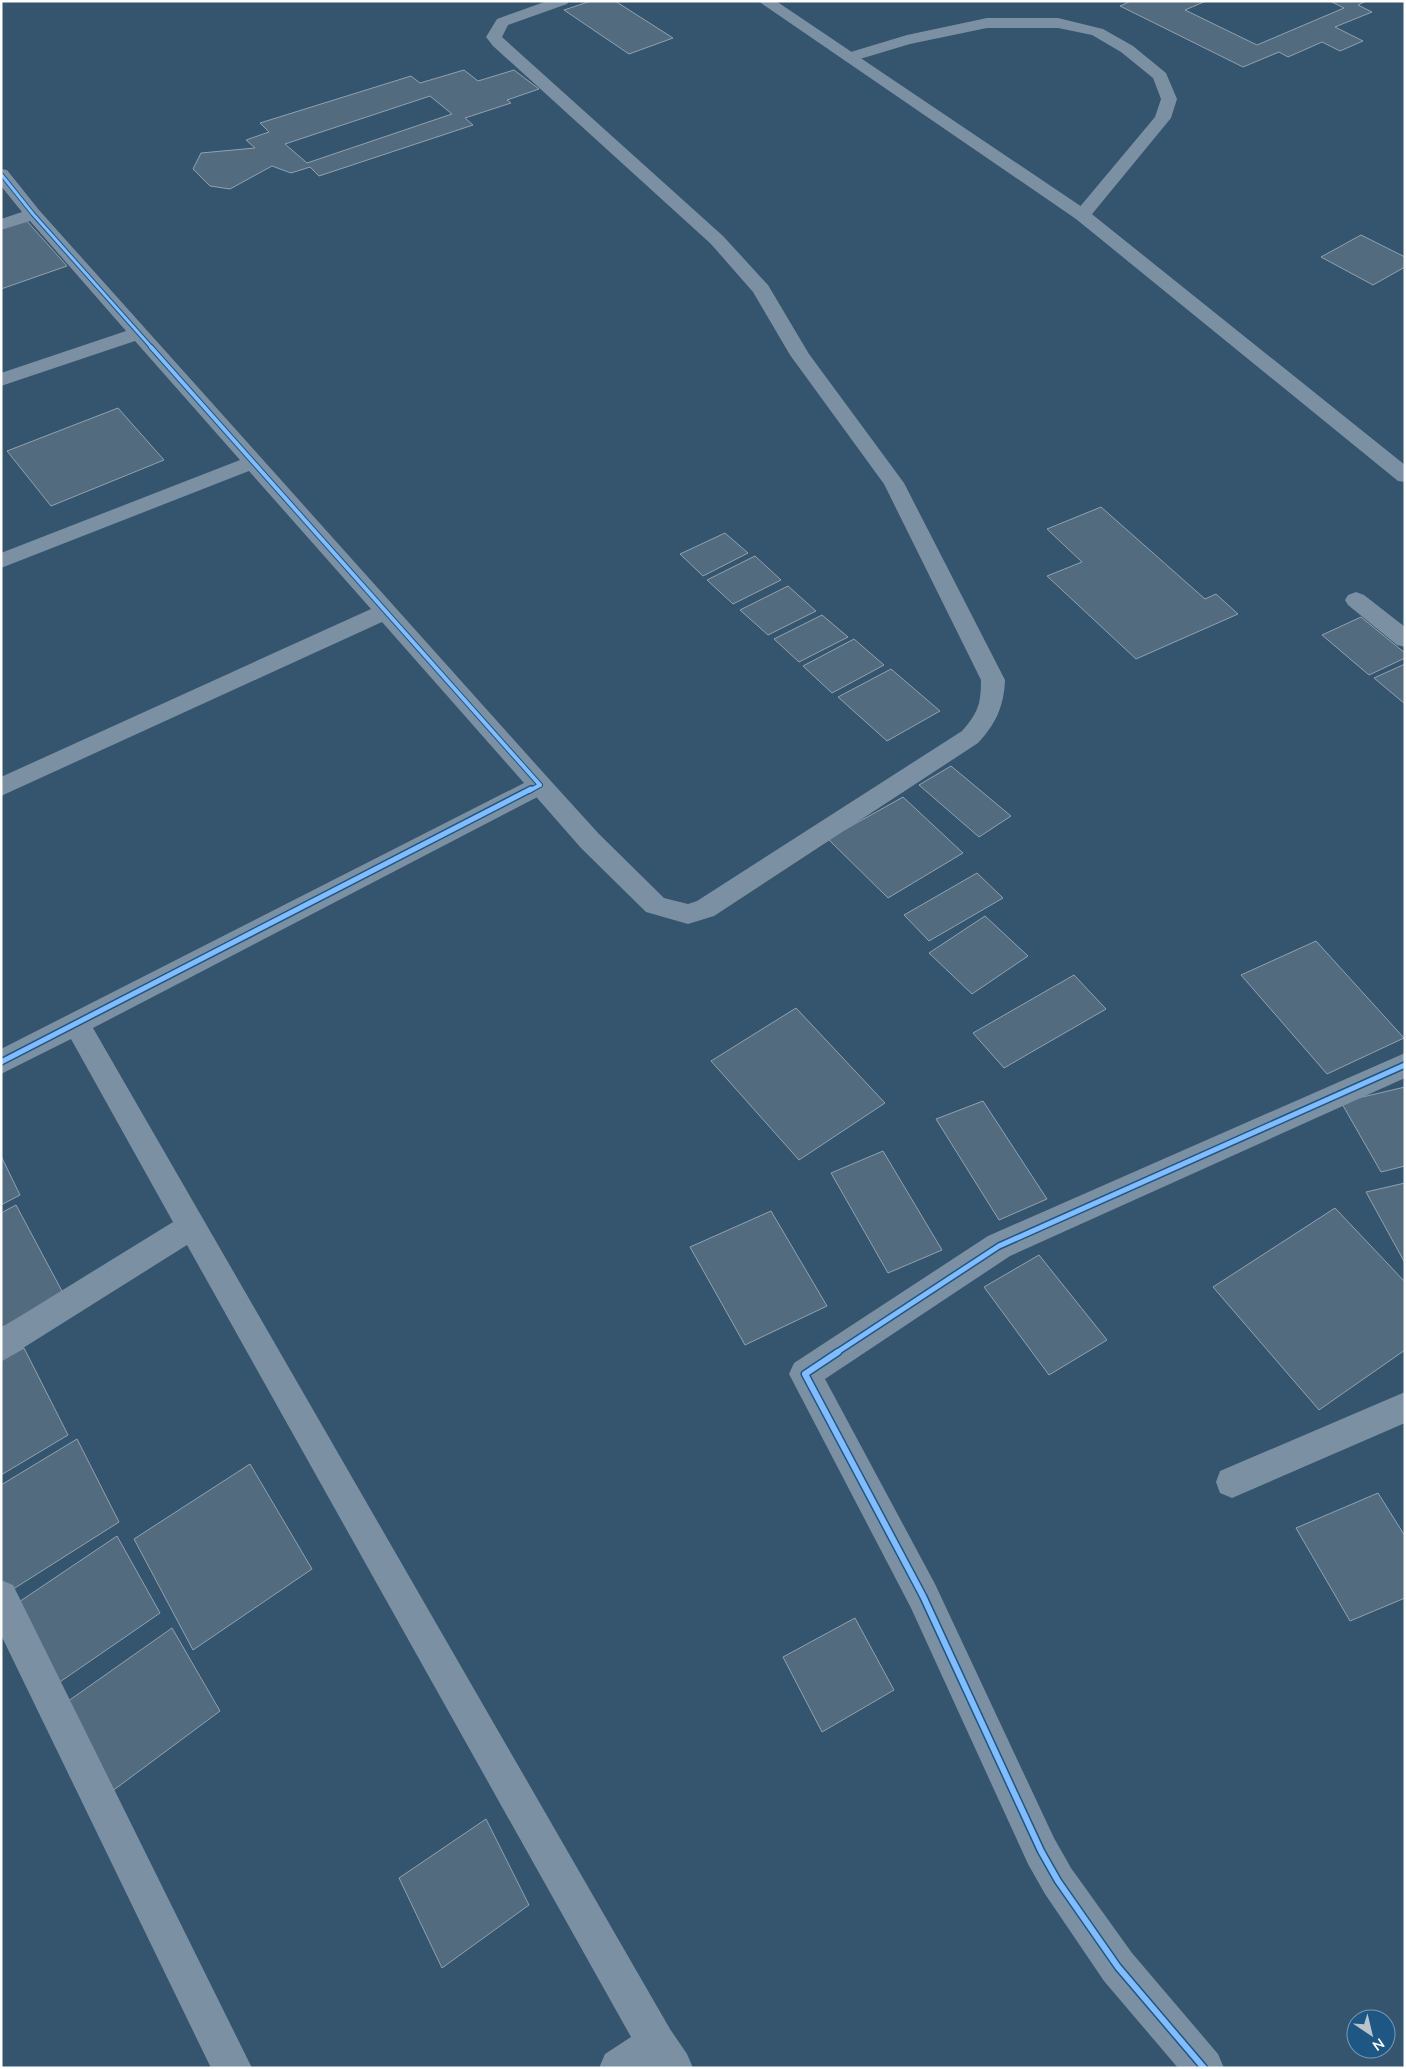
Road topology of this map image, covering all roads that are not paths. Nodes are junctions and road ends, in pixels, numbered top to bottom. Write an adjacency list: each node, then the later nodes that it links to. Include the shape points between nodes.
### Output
1 (562, 1): 16 (street, via 502,22 494,37 717,240 761,289 800,355 894,483 993,680 993,703 984,722 970,737 705,909 688,914 655,904)
2 (765, 1): 3 (street)
3 (850, 57): 6 (street); 6 (street, via 907,40 987,23 1058,23 1096,32 1127,49 1160,76 1169,99 1163,118)
4 (1, 174): 5 (street)
5 (33, 214): 7 (street); 8 (street)
6 (1082, 215): 11 (street)
7 (1, 225)
8 (138, 333): 9 (street); 10 (street)
9 (1, 380)
10 (253, 462): 12 (street); 14 (street)
11 (1401, 468)
12 (1, 561)
13 (1356, 600): 15 (street)
14 (385, 612): 16 (street); 17 (street)
15 (1405, 639)
16 (540, 785): 18 (street)
17 (1, 787)
18 (76, 1023): 19 (street); 21 (street)
19 (1, 1062)
20 (1405, 1065): 29 (street, via 999,1246 805,1374 923,1596 1041,1851 1058,1881 1118,1967)
21 (192, 1226): 22 (street); 26 (street)
22 (1, 1345)
23 (1405, 1407): 24 (street)
24 (1232, 1482)
25 (1, 1597): 27 (street)
26 (664, 2055): 28 (street)
27 (232, 2068)
28 (619, 2068)
29 (1204, 2068)

